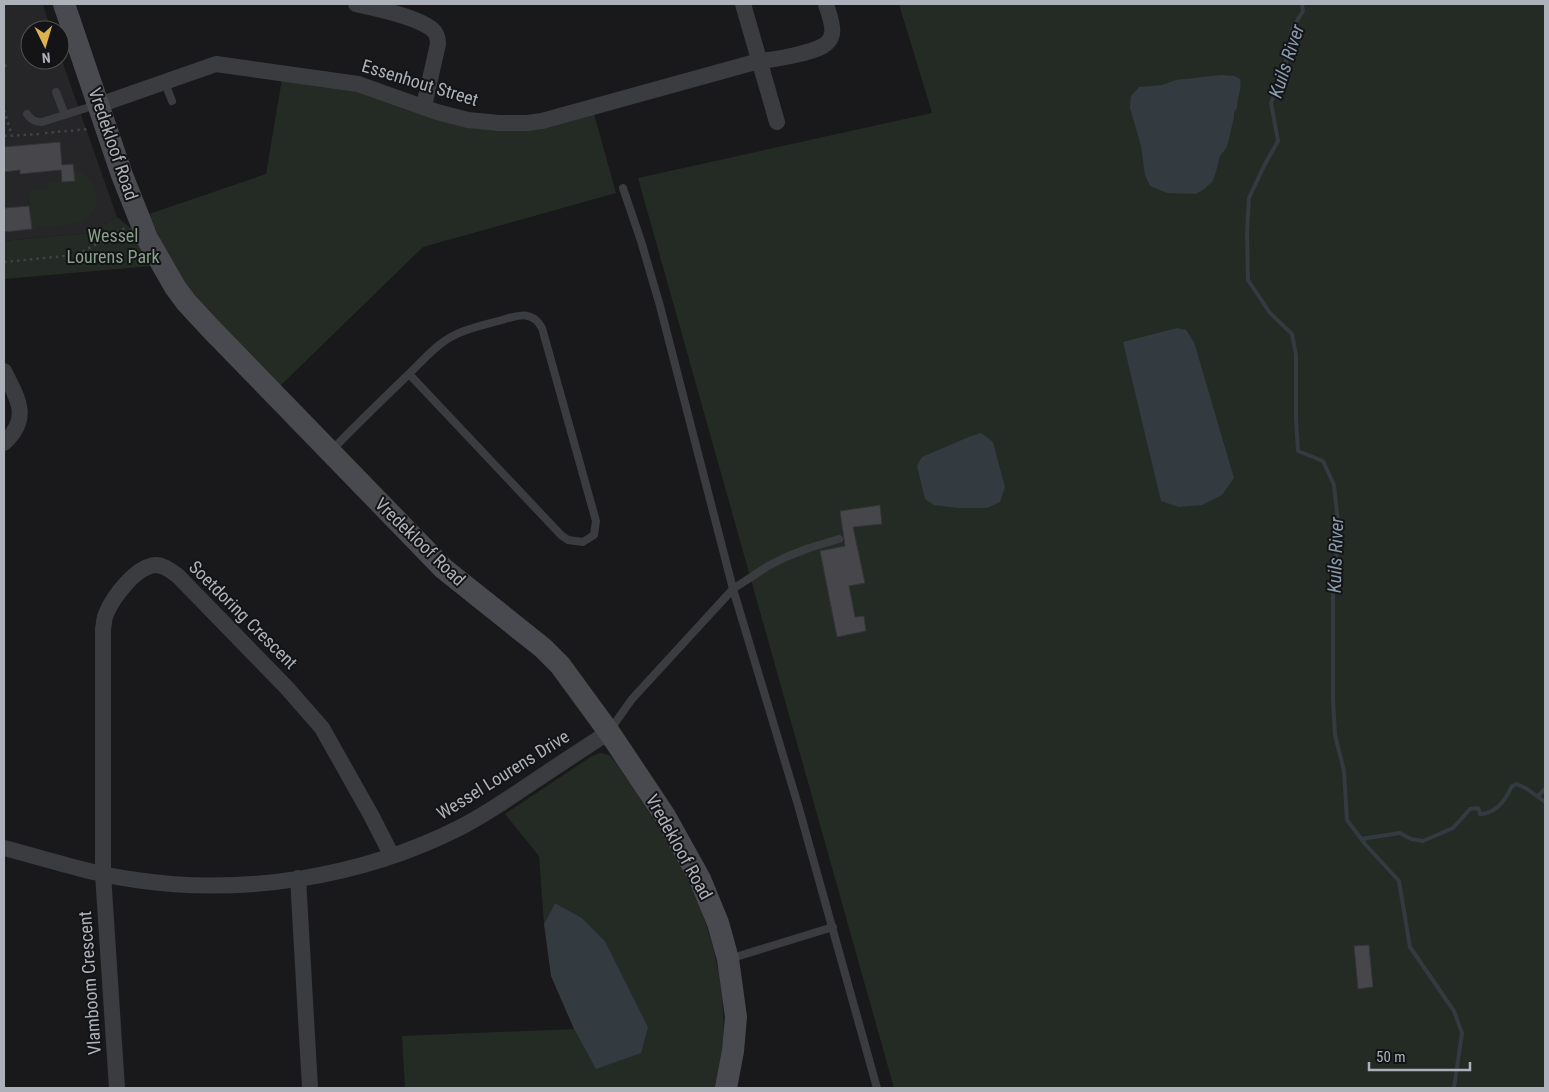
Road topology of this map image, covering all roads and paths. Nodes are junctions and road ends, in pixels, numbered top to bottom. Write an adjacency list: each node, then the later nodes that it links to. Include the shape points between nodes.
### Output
1 (64, 4): 15 (street, Vredekloof Road)
2 (356, 4): 11 (street, via 410,18 430,28 436,35 438,44)
3 (743, 4): 5 (street)
4 (826, 4): 5 (street, Essenhout Street, via 833,30 827,43)
5 (759, 61): 11 (street, Essenhout Street, via 542,121 484,122 452,117); 16 (street)
6 (10, 64): 7 (path)
7 (4, 66)
8 (165, 82): 10 (lane); 11 (street, Essenhout Street, via 216,64 358,84); 15 (street, Essenhout Street)
9 (56, 92): 14 (lane)
10 (172, 101)
11 (424, 106)
12 (4, 110): 18 (path)
13 (27, 114): 14 (lane, via 35,122)
14 (65, 115): 15 (lane)
15 (102, 115): 18 (path, via 86,130); 20 (street, Vredekloof Road)
16 (776, 122)
17 (4, 136): 18 (path)
18 (12, 136)
19 (623, 188): 29 (lane, via 660,306)
20 (140, 219): 21 (path); 22 (street, Vredekloof Road)
21 (76, 255): 22 (path); 23 (path)
22 (158, 259): 27 (street, Vredekloof Road, via 199,317)
23 (4, 262)
24 (4, 371): 26 (street, via 15,394 20,416 13,435)
25 (409, 374): 25 (lane, via 451,336 516,316 533,317 542,328 596,521 594,535 583,542 561,536); 27 (lane)
26 (4, 443)
27 (330, 452): 30 (street, Vredekloof Road, via 444,569 543,648 573,681)
28 (839, 539): 29 (lane, via 786,557)
29 (733, 590): 30 (lane, via 632,699); 35 (lane)
30 (609, 732): 32 (street, Wessel Lourens Drive, via 486,813 432,841); 36 (street, Vredekloof Road, via 665,816 700,879)
31 (4, 848): 33 (street, Wessel Lourens Drive)
32 (392, 856): 33 (street, Soetdoring Crescent, via 322,728 177,575 158,565 143,569 134,576 117,594 105,615); 34 (street, Wessel Lourens Drive)
33 (103, 874): 34 (street, Wessel Lourens Drive, via 152,882 202,885); 37 (street, Vlamboom Crescent)
34 (298, 878): 38 (street)
35 (833, 927): 36 (lane); 40 (lane)
36 (728, 959): 39 (street, Vredekloof Road, via 736,1027)
37 (117, 1088)
38 (310, 1088)
39 (726, 1088)
40 (877, 1088)

